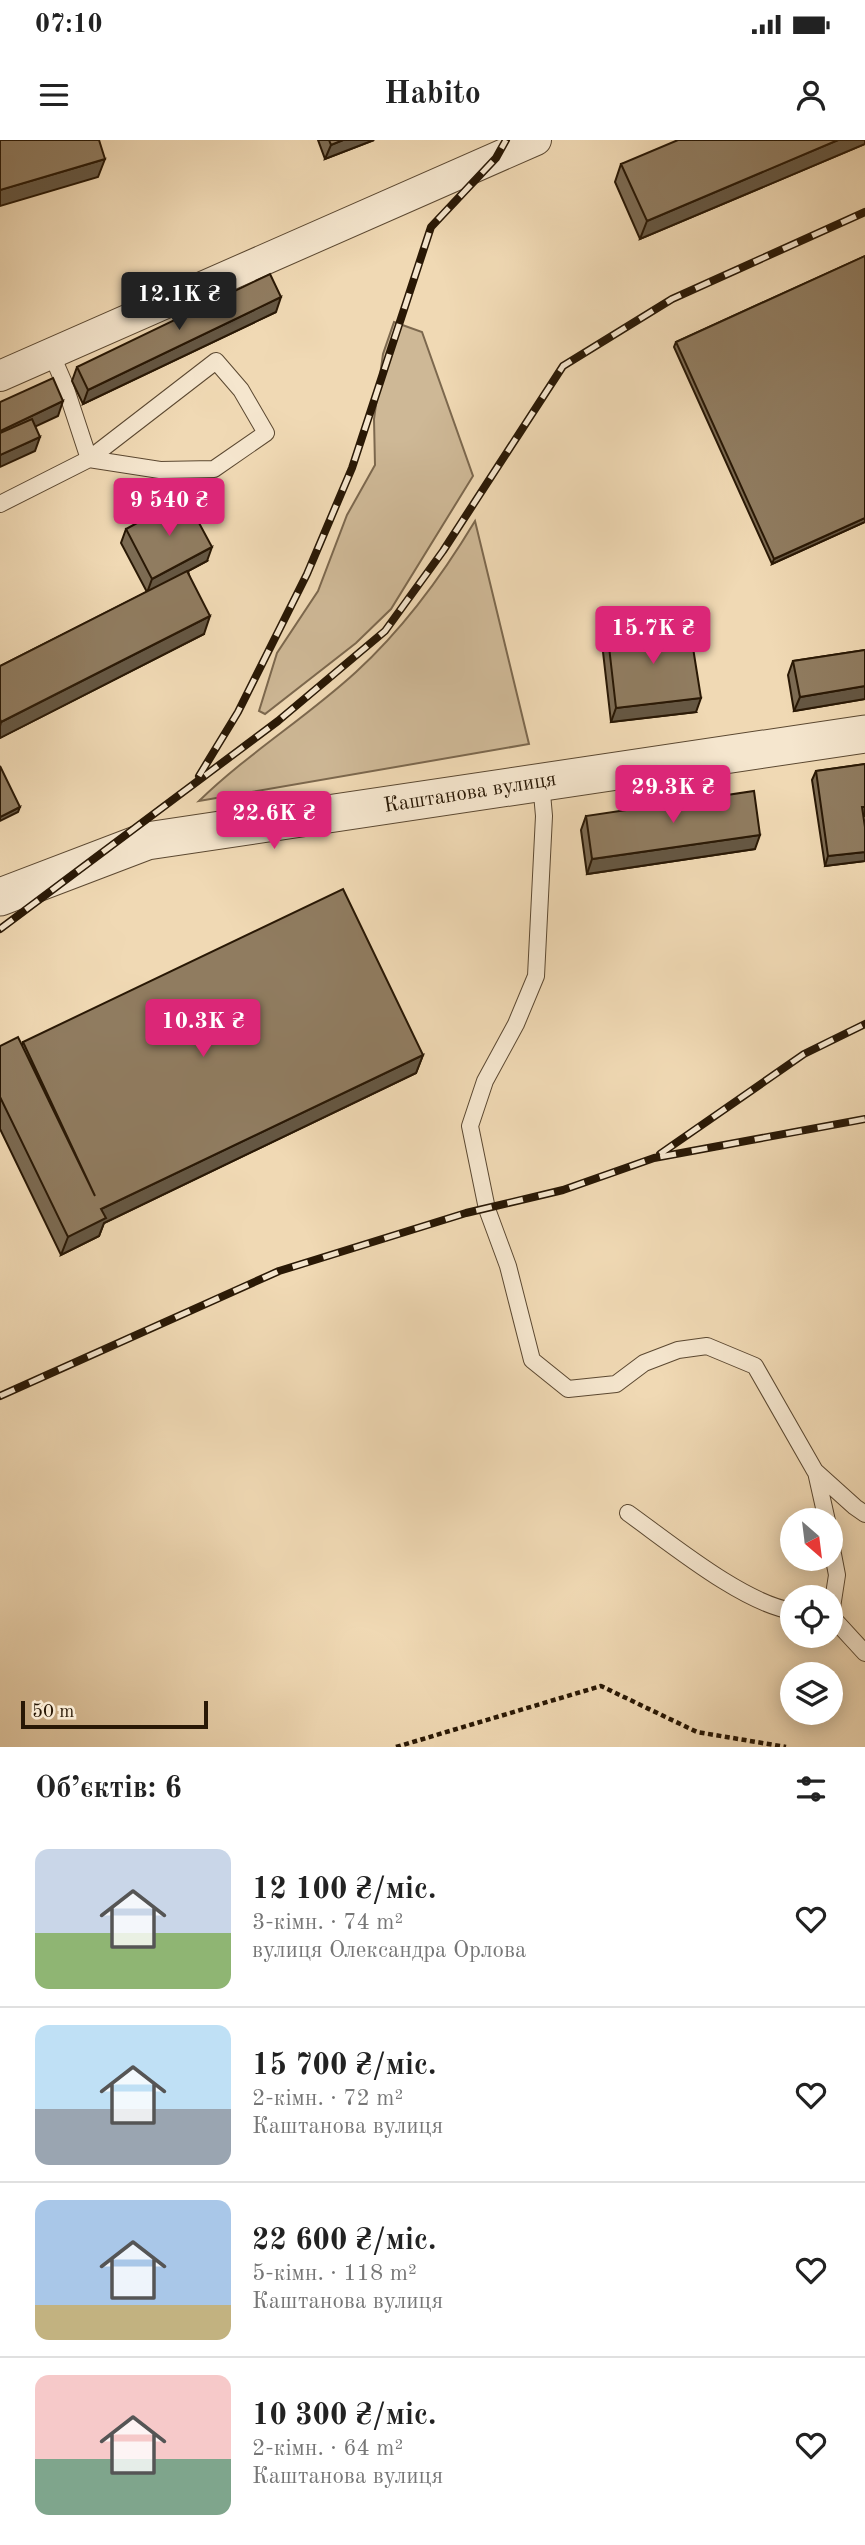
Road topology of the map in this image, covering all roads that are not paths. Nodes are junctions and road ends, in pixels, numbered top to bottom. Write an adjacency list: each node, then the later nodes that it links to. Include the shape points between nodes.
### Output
1 (536, 140): 2 (street)
2 (51, 354): 3 (street); 4 (lane)
3 (0, 376)
4 (89, 460): 4 (lane, via 160,470 214,469 266,433 216,361); 5 (lane)
5 (0, 504)
6 (865, 734): 7 (street, Каштанова вулиця)
7 (541, 782): 8 (street, Каштанова вулиця, via 147,841); 9 (lane, via 544,816 536,976 485,1081 470,1126 486,1209 508,1266 532,1360 568,1389 616,1384 644,1363 678,1350 707,1346 755,1366)
8 (0, 897)
9 (816, 1472): 10 (lane); 12 (lane)
10 (824, 1508)
11 (628, 1513): 13 (lane, via 730,1585)
12 (865, 1514)
13 (780, 1609)
14 (843, 1628): 15 (lane)
15 (865, 1653)

